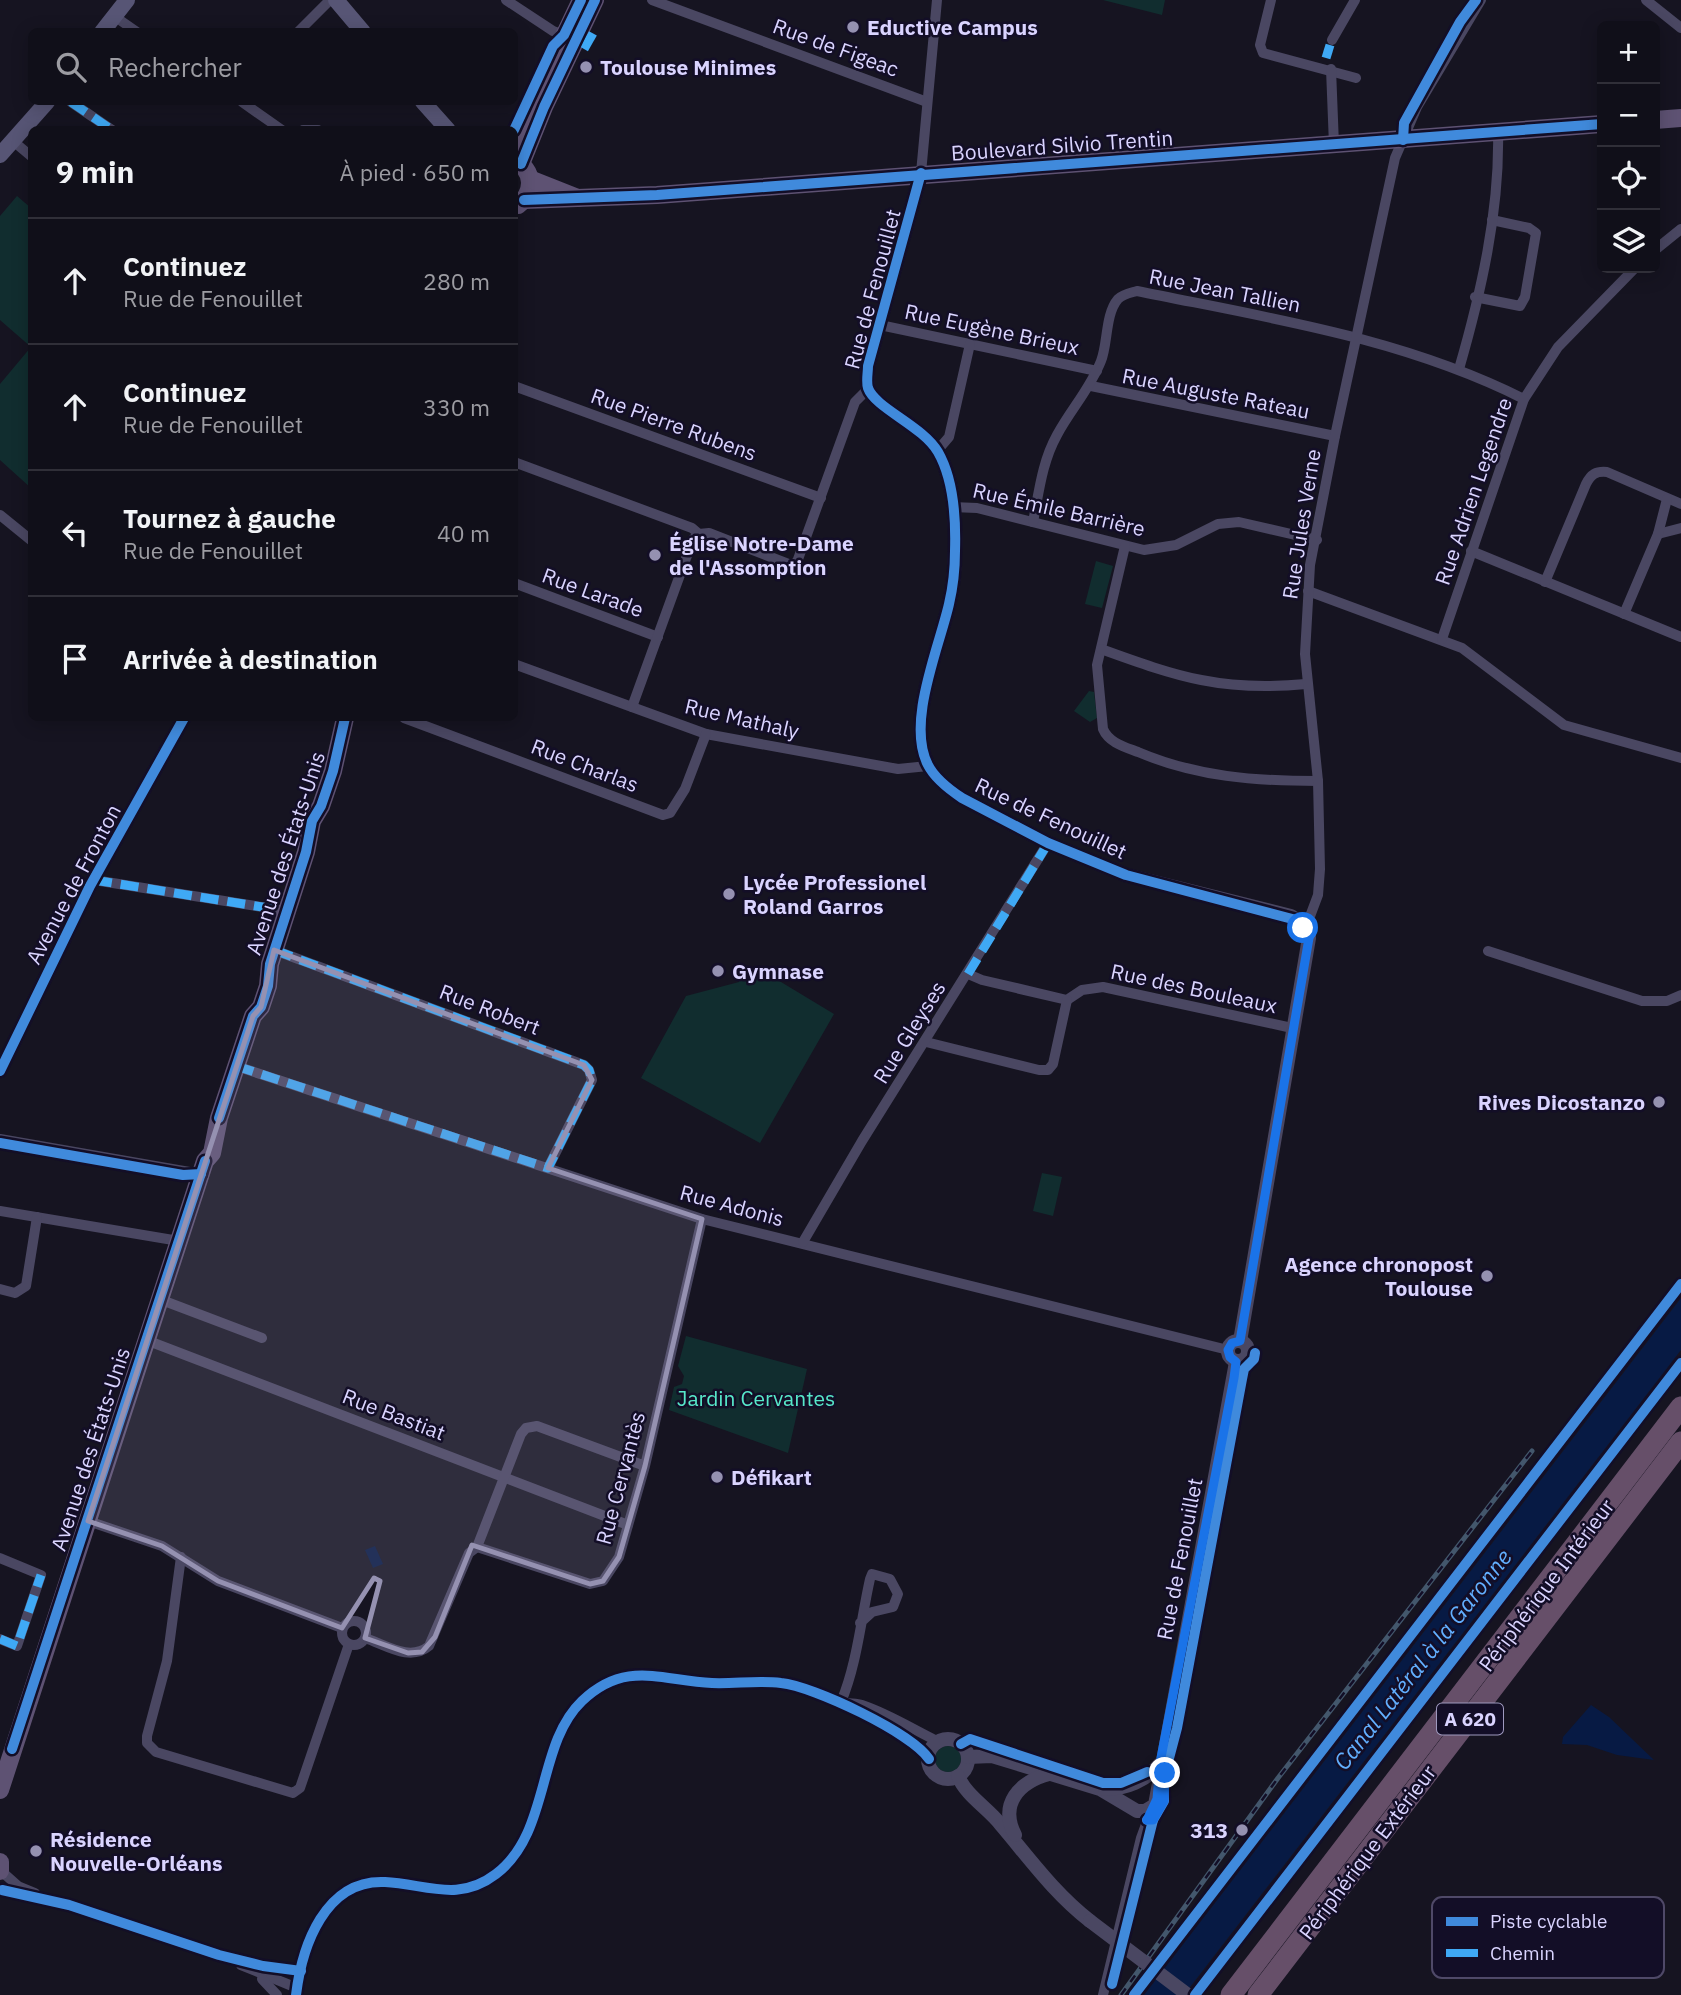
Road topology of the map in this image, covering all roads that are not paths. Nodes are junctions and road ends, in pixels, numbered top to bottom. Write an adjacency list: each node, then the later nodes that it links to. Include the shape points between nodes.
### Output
1 (127, 0): 13 (main road)
2 (330, 0): 16 (street)
3 (336, 0): 17 (main road)
4 (506, 0): 19 (street)
5 (581, 0): 19 (main road)
6 (595, 0): 19 (main road)
7 (652, 0): 23 (street, Rue de Figeac)
8 (937, 0): 23 (street)
9 (1271, 0): 21 (street, via 1263,53)
10 (1355, 0): 20 (street)
11 (1481, 0): 36 (street, Rue Jules Verne, via 1451,45)
12 (1646, 0): 18 (street)
13 (114, 16): 14 (main road); 15 (street)
14 (105, 28)
15 (131, 28)
16 (302, 28)
17 (360, 28)
18 (1681, 28)
19 (570, 38): 35 (main road); 41 (main road)
20 (1332, 40)
21 (1331, 69): 22 (street); 38 (street)
22 (1356, 78)
23 (927, 102): 42 (street)
24 (44, 105): 37 (main road)
25 (75, 105): 31 (street)
26 (246, 105): 32 (street)
27 (426, 105): 33 (main road)
28 (1681, 118): 29 (main road)
29 (1660, 120)
30 (1597, 124): 34 (main road, Boulevard Silvio Trentin)
31 (106, 126)
32 (276, 126)
33 (444, 126)
34 (1498, 131): 36 (main road, Boulevard Silvio Trentin); 46 (street)
35 (518, 135)
36 (1403, 140): 38 (main road, Boulevard Silvio Trentin); 52 (street, Rue Jules Verne)
37 (13, 141): 39 (street); 40 (main road)
38 (1334, 145): 42 (main road, Boulevard Silvio Trentin)
39 (28, 154)
40 (0, 155)
41 (522, 168): 43 (main road, Boulevard Silvio Trentin); 44 (main road, via 529,191)
42 (921, 173): 43 (main road, Boulevard Silvio Trentin); 51 (street, Rue de Fenouillet)
43 (578, 198): 45 (main road, Boulevard Silvio Trentin)
44 (518, 207)
45 (518, 208)
46 (1492, 220): 50 (street); 50 (street, via 1536,233 1525,297 1520,306)
47 (1681, 229): 48 (street)
48 (1660, 246)
49 (1630, 273): 59 (street, Rue Adrien Legendre, via 1558,347)
50 (1475, 298): 54 (street)
51 (880, 325): 53 (street, Rue Eugène Brieux); 58 (street, Rue de Fenouillet)
52 (1357, 337): 54 (street); 55 (street, Rue Jean Tallien, via 1137,291 1117,300); 60 (street, Rue Jules Verne)
53 (970, 344): 55 (street, Rue Eugène Brieux); 61 (street, via 949,437)
54 (1459, 369): 59 (street)
55 (1097, 371): 56 (street, Rue Jean Tallien)
56 (1091, 386): 60 (street, Rue Auguste Rateau); 68 (street, Rue Jean Tallien, via 1052,446)
57 (518, 387): 63 (street, Rue Pierre Rubens)
58 (868, 389): 61 (street, Rue de Fenouillet, via 924,433); 63 (street, via 855,402)
59 (1524, 398): 75 (street, Rue Adrien Legendre)
60 (1335, 436): 73 (street, Rue Jules Verne)
61 (937, 451): 66 (street, Rue de Fenouillet, via 951,489)
62 (518, 463): 70 (street)
63 (821, 498): 70 (street, via 797,562 791,565 709,533)
64 (1667, 499): 65 (street); 71 (street); 76 (street, via 1608,472 1590,476)
65 (1681, 505)
66 (952, 507): 68 (street, Rue Émile Barrière, via 977,508); 94 (street, Rue de Fenouillet, via 955,551 950,600 922,716)
67 (0, 515): 72 (street)
68 (1033, 522): 74 (street, Rue Émile Barrière)
69 (1681, 528): 71 (street)
70 (699, 534): 80 (street, via 693,539)
71 (1658, 534): 79 (street)
72 (28, 538)
73 (1317, 540): 74 (street, Rue Émile Barrière, via 1239,522 1206,528 1162,549); 78 (street, Rue Jules Verne)
74 (1125, 546): 83 (street)
75 (1471, 551): 76 (street); 82 (street, Rue Adrien Legendre)
76 (1545, 582): 79 (street)
77 (518, 584): 80 (street, Rue Larade)
78 (1308, 591): 82 (street); 85 (street, Rue Jules Verne)
79 (1624, 614): 81 (street)
80 (659, 637): 86 (street)
81 (1681, 637)
82 (1442, 639): 93 (street, via 1476,657 1564,725)
83 (1101, 649): 85 (street, via 1167,673 1226,687); 95 (street, via 1096,675 1107,737 1206,775)
84 (518, 665): 86 (street, Rue Mathaly)
85 (1306, 684): 95 (street, Rue Jules Verne)
86 (632, 707): 91 (street, Rue Mathaly)
87 (182, 721): 97 (street, Avenue de Fronton)
88 (344, 721): 92 (main road, Avenue des États-Unis)
89 (354, 721): 92 (main road, Avenue des États-Unis)
90 (412, 721): 91 (street, Rue Charlas, via 663,815 670,813 685,789)
91 (706, 734): 94 (street, Rue Mathaly, via 898,769)
92 (340, 746): 98 (main road, Avenue des États-Unis, via 312,821)
93 (1681, 758)
94 (928, 766): 96 (street, Rue de Fenouillet, via 962,798)
95 (1318, 781): 99 (street, Rue Jules Verne, via 1318,895)
96 (1048, 843): 99 (street, Rue de Fenouillet, via 1126,875); 102 (street, Rue Gleyses)
97 (94, 880): 98 (street); 108 (street, Avenue de Fronton)
98 (287, 911): 100 (main road, Avenue des États-Unis)
99 (1305, 922): 105 (street, Rue de Fenouillet, via 1309,938)
100 (274, 950): 107 (main road, Avenue des États-Unis, via 268,971 258,984); 111 (street, Rue Robert, via 584,1065 592,1080)
101 (1488, 951): 103 (street, via 1642,1001)
102 (968, 974): 104 (street); 106 (street, Rue Gleyses)
103 (1681, 996)
104 (1066, 1000): 105 (street, Rue des Bouleaux, via 1082,990 1103,987); 106 (street, via 1048,1070)
105 (1292, 1028): 121 (street, Rue de Fenouillet)
106 (926, 1042): 116 (street, Rue Gleyses)
107 (236, 1066): 110 (main road, Avenue des États-Unis, via 204,1150); 111 (street, Rue Adonis)
108 (0, 1071)
109 (0, 1139): 110 (street)
110 (203, 1168): 115 (main road, Avenue des États-Unis)
111 (548, 1168): 114 (street, Rue Adonis)
112 (0, 1211): 113 (street)
113 (37, 1217): 115 (street); 117 (street, via 26,1286 15,1293)
114 (702, 1219): 116 (street, Rue Adonis); 124 (street, Rue Cervantès)
115 (178, 1241): 118 (main road, Avenue des États-Unis)
116 (803, 1242): 121 (street, Rue Adonis)
117 (0, 1289)
118 (159, 1299): 119 (street); 120 (main road, Avenue des États-Unis)
119 (262, 1338)
120 (146, 1340): 125 (street, Rue Bastiat); 126 (main road, Avenue des États-Unis)
121 (1235, 1351): 140 (street, Rue de Fenouillet)
122 (1681, 1407): 162 (highway, Périphérique Intérieur / A 620)
123 (1681, 1442): 163 (highway, Périphérique Extérieur / A 620)
124 (645, 1466): 125 (street, via 537,1426 521,1434); 127 (street, Rue Cervantès)
125 (504, 1477): 127 (street, Rue Bastiat); 128 (street)
126 (88, 1521): 129 (street); 145 (main road, Avenue des États-Unis)
127 (628, 1525): 128 (street, Rue Cervantès, via 619,1558 603,1581 590,1584)
128 (477, 1547): 133 (street, via 469,1553 429,1646 418,1654 408,1653)
129 (181, 1557): 132 (street, via 218,1581); 135 (street, via 167,1661 147,1737 156,1752 293,1793 300,1788)
130 (0, 1558): 134 (street, via 41,1575 17,1646)
131 (860, 1623): 131 (street, via 872,1612 893,1607 898,1594 890,1579 872,1574); 136 (street)
132 (342, 1628): 133 (street, via 348,1622 359,1622 365,1627); 135 (street)
133 (365, 1637): 135 (street)
134 (0, 1639)
135 (349, 1644)
136 (843, 1702): 137 (street, via 861,1704); 139 (street, via 920,1747); 157 (street, via 783,1683 713,1683 645,1674 620,1678 581,1702 567,1722 528,1834 510,1861 489,1879 449,1891 385,1882 350,1890 320,1916)
137 (939, 1741): 138 (street, via 959,1742); 139 (street)
138 (968, 1757): 141 (street, via 992,1756); 142 (street)
139 (929, 1759): 142 (street, via 940,1777)
140 (1160, 1763): 143 (street); 144 (street, Rue de Fenouillet)
141 (1049, 1774): 146 (street); 150 (street, via 1025,1784 1009,1808 1012,1829)
142 (958, 1776): 150 (street)
143 (1134, 1784): 144 (street, via 1151,1783); 146 (street); 147 (street, Rue de Fenouillet, via 1126,1798)
144 (1156, 1789): 148 (street, Rue de Fenouillet)
145 (0, 1790)
146 (1100, 1790): 147 (street)
147 (1131, 1807): 148 (street); 149 (street, Rue de Fenouillet)
148 (1152, 1808): 149 (street, Rue de Fenouillet)
149 (1141, 1838): 160 (street, Rue de Fenouillet)
150 (1023, 1852): 161 (street, bridge, via 1056,1892)
151 (0, 1862): 152 (main road)
152 (0, 1870): 154 (street, via 18,1886)
153 (0, 1890): 154 (street)
154 (53, 1901): 155 (street)
155 (219, 1955): 156 (street); 157 (street)
156 (254, 1972): 158 (street); 159 (street)
157 (301, 1972): 158 (street)
158 (297, 1991)
159 (277, 1995)
160 (1103, 1995)
161 (1188, 1995)
162 (1231, 1995)
163 (1258, 1995)

